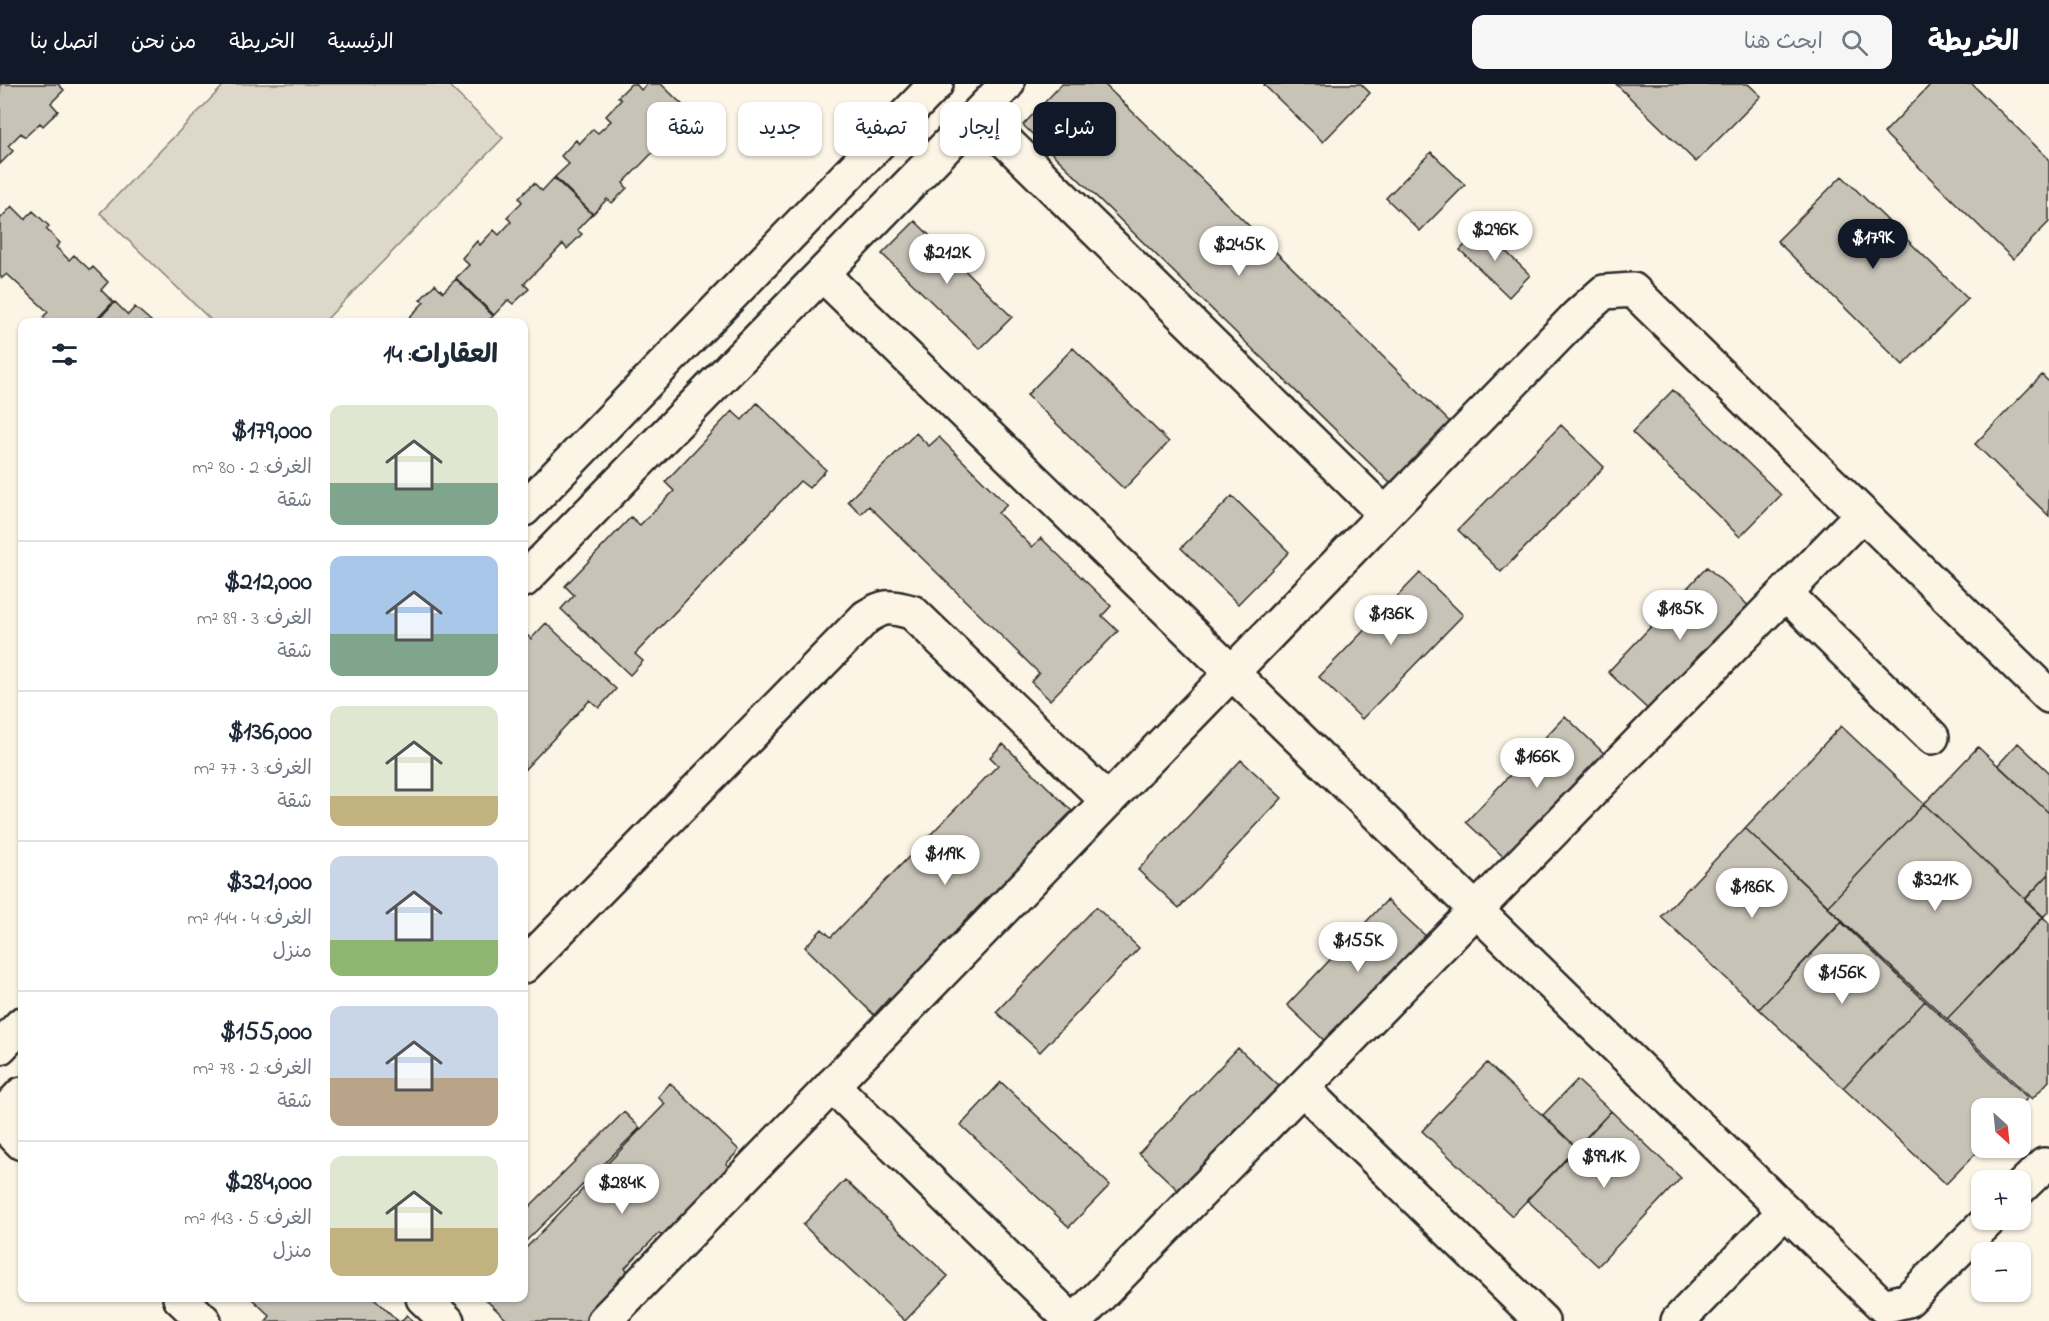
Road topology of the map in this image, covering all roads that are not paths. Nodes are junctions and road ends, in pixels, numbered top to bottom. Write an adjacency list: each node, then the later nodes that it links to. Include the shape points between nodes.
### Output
1 (936, 84): 7 (lane)
2 (1007, 84): 3 (lane)
3 (990, 102)
4 (940, 153): 6 (lane)
5 (1021, 156): 8 (lane)
6 (822, 274): 10 (lane); 12 (lane)
7 (528, 505)
8 (1385, 514): 9 (lane, via 1578,315 1604,292 1633,290); 12 (lane)
9 (1862, 514): 11 (lane); 13 (lane)
10 (528, 576)
11 (1785, 593): 14 (lane); 16 (lane)
12 (1231, 673): 15 (lane); 16 (lane)
13 (2049, 696)
14 (1932, 737)
15 (1108, 801): 17 (lane, via 912,612 881,607); 20 (lane)
16 (1475, 911): 21 (lane); 27 (lane)
17 (528, 962)
18 (18, 1028): 19 (lane)
19 (0, 1047)
20 (832, 1085): 34 (lane); 35 (lane)
21 (1302, 1088): 35 (lane); 36 (lane)
22 (18, 1099): 23 (lane)
23 (0, 1119): 24 (lane)
24 (18, 1139)
25 (2049, 1166): 26 (lane, via 2044,1165)
26 (2031, 1177)
27 (1784, 1212): 31 (lane, via 1882,1306); 37 (lane)
28 (1980, 1230): 31 (lane)
29 (184, 1302): 32 (lane)
30 (427, 1302): 33 (lane)
31 (1912, 1310)
32 (204, 1321)
33 (447, 1321)
34 (604, 1321)
35 (1074, 1321)
36 (1542, 1321)
37 (1678, 1321)

